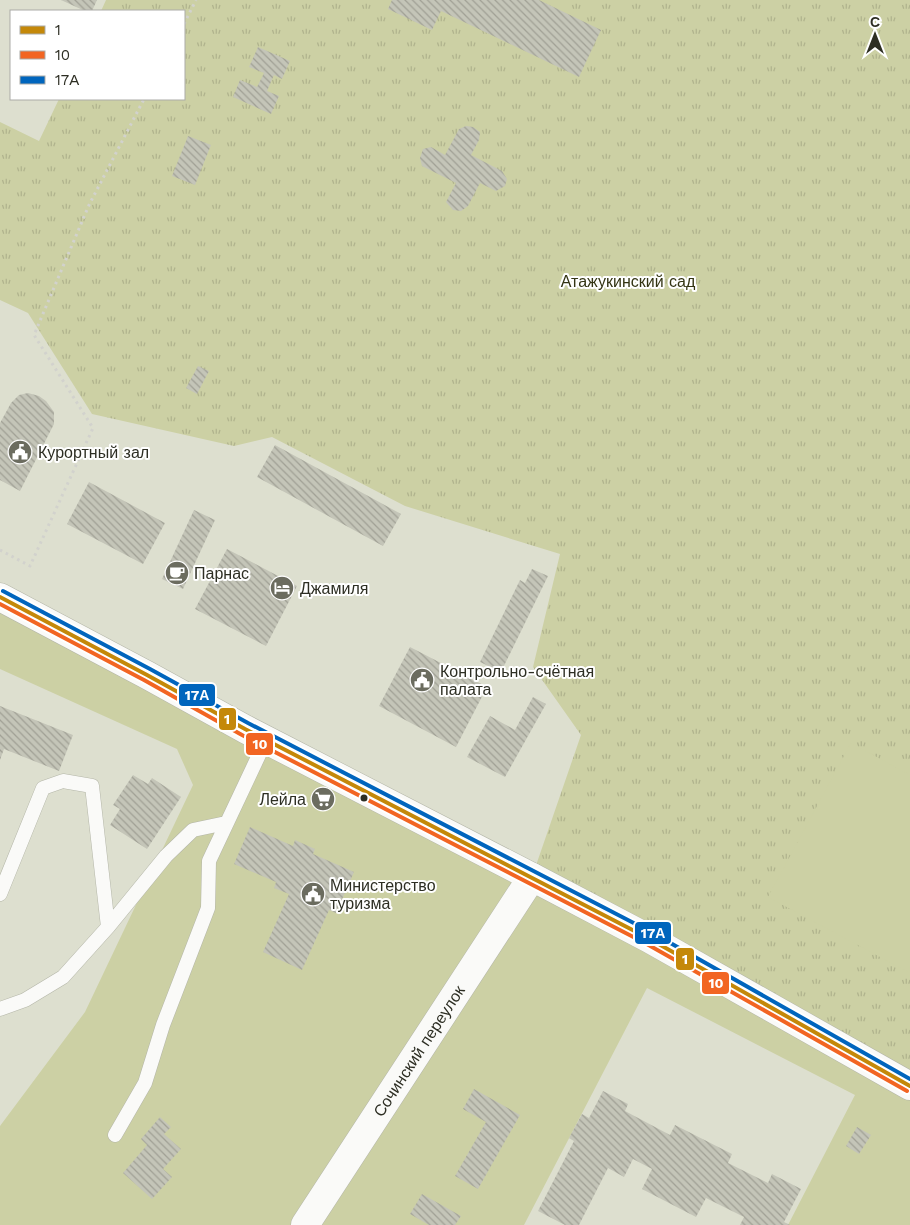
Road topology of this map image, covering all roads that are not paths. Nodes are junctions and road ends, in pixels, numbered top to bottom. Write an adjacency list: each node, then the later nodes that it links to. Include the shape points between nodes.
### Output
1 (0, 597): 2 (street)
2 (266, 740): 3 (lane); 4 (street)
3 (226, 824): 6 (lane, via 193,830 166,856); 9 (lane, via 209,861 208,908 163,1025 145,1084)
4 (532, 877): 8 (street, via 648,938); 10 (street, Сочинский переулок)
5 (0, 894): 6 (lane, via 43,788 63,781 92,786)
6 (108, 927): 7 (lane, via 63,977 25,1000)
7 (0, 1009)
8 (910, 1086)
9 (115, 1135)
10 (305, 1225)

